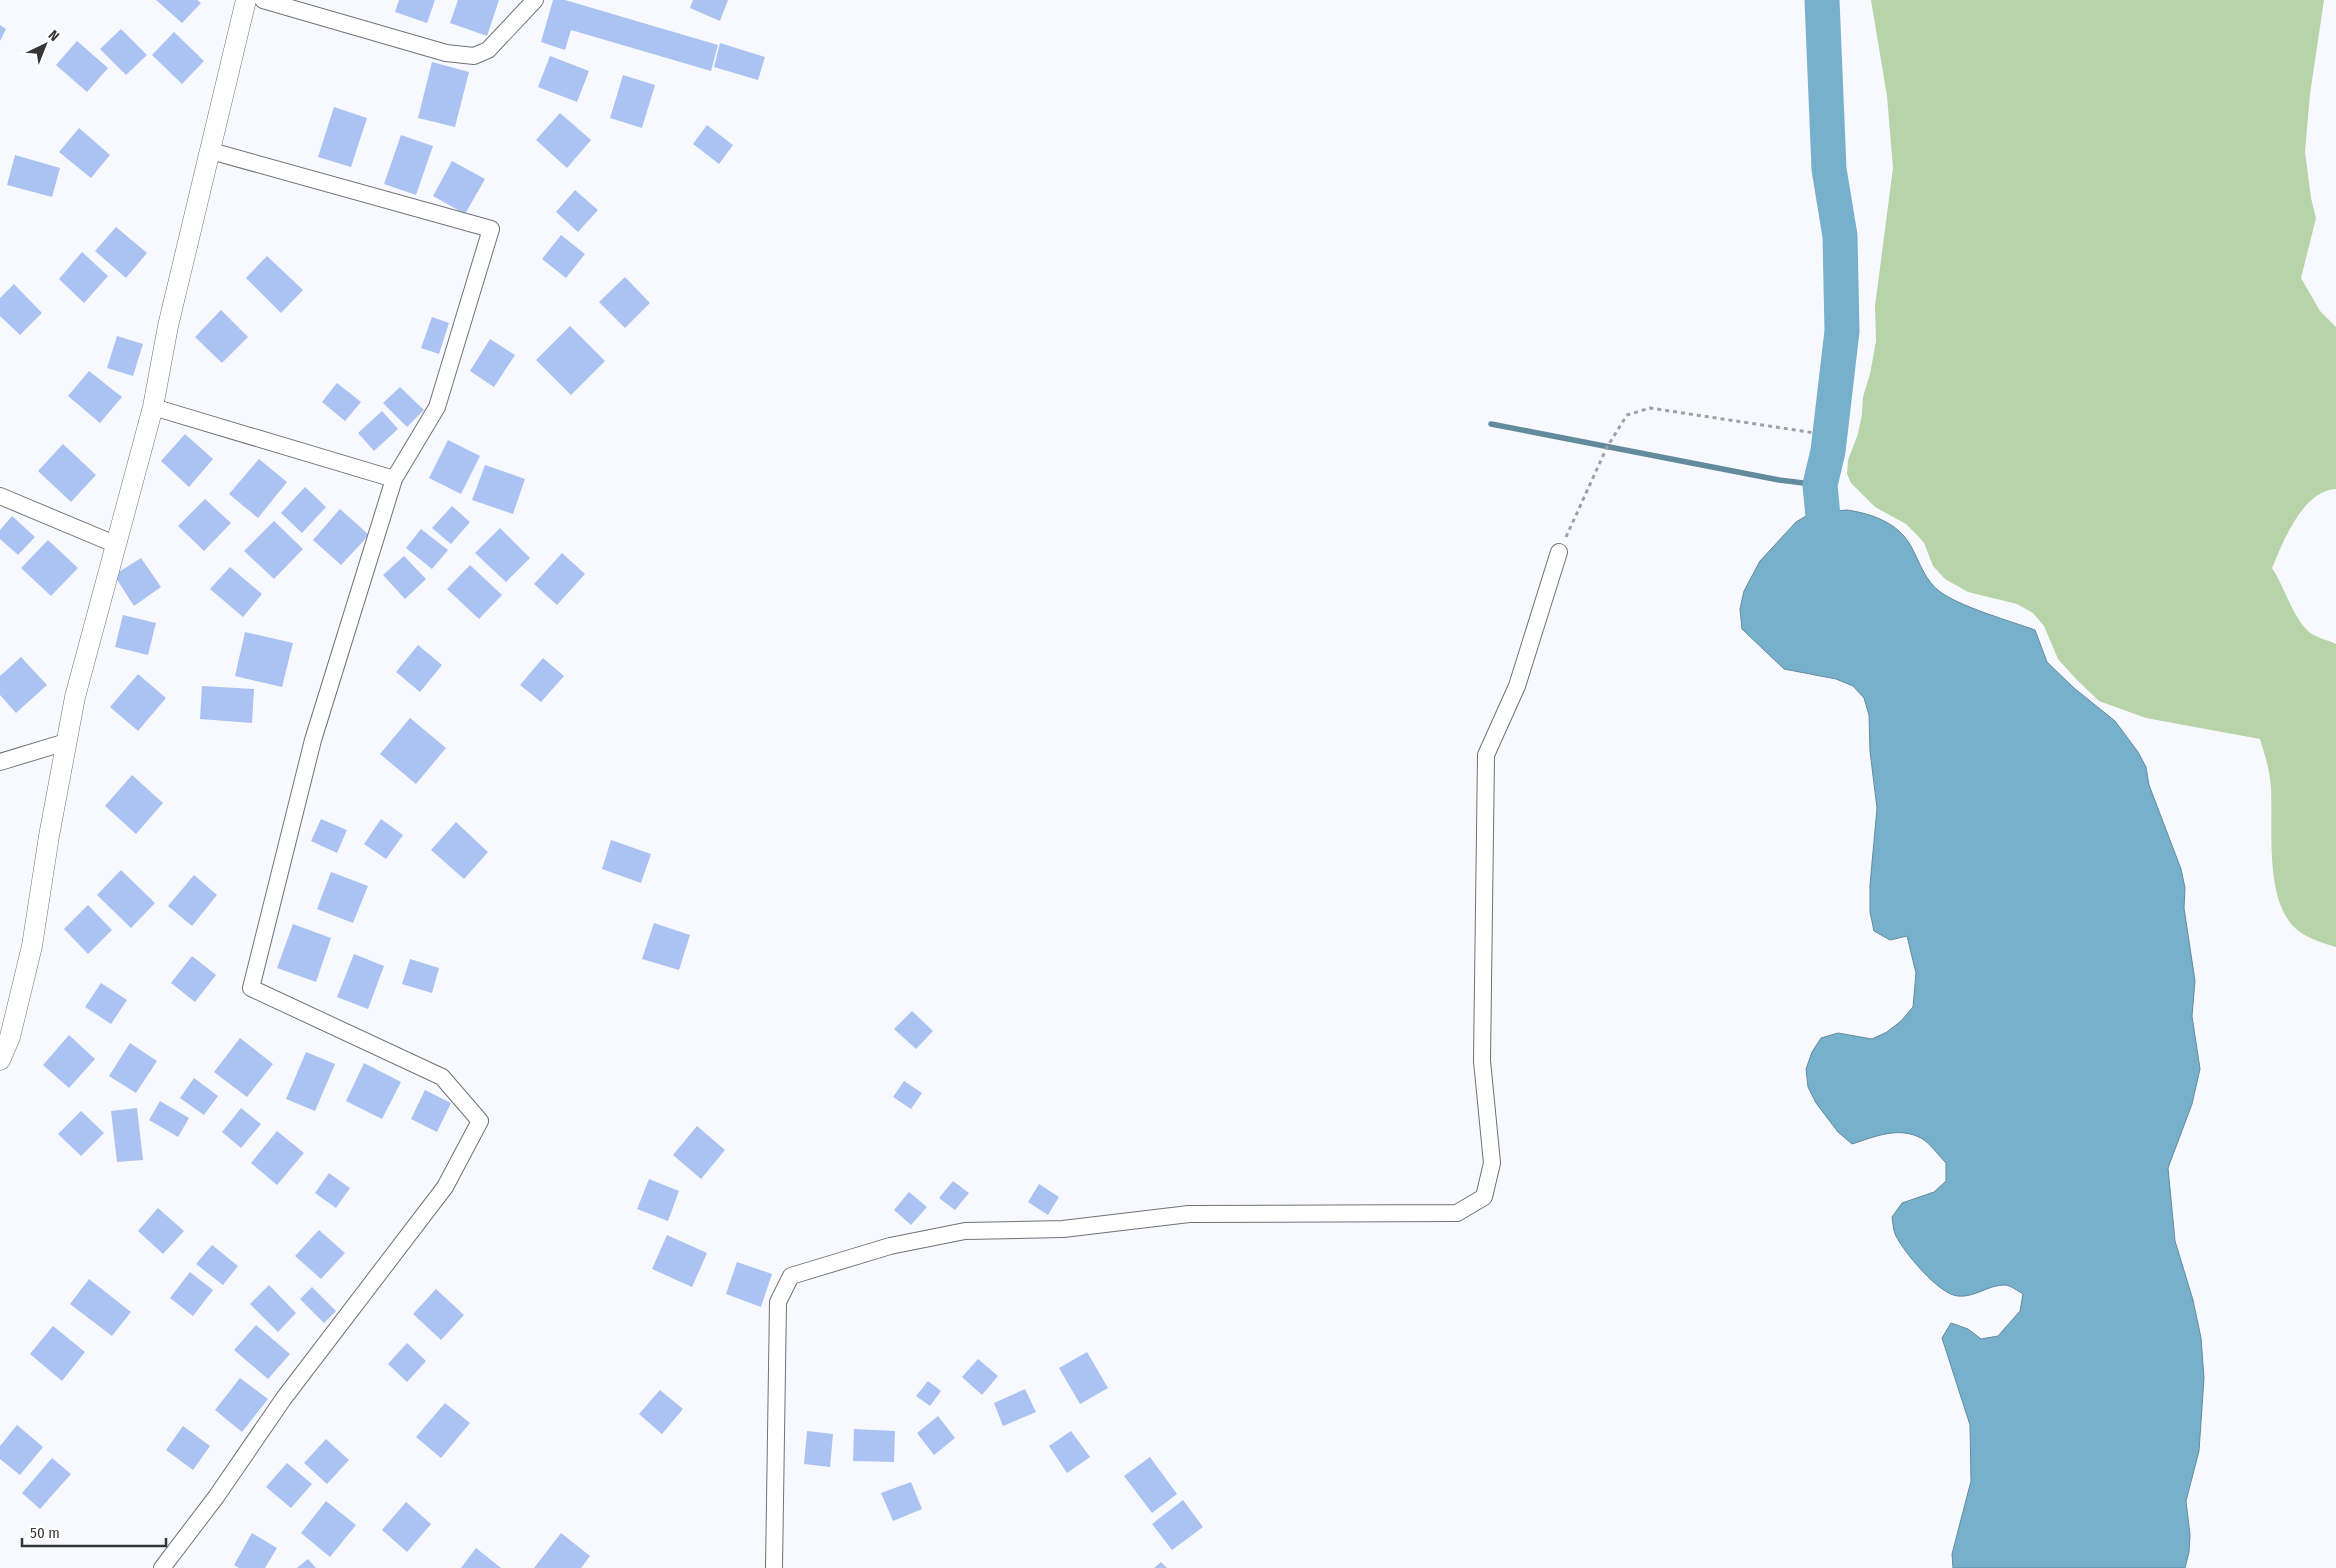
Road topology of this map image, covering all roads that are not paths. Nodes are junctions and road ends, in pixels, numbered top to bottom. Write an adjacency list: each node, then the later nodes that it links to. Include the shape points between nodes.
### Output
1 (246, 0): 4 (street)
2 (263, 0): 3 (street, via 446,53 474,56 488,50)
3 (535, 0)
4 (211, 151): 5 (street, via 168,326); 6 (street, via 491,229 437,407)
5 (152, 407): 6 (street); 8 (street)
6 (394, 479): 13 (street, via 313,740 251,988 442,1077 480,1121 445,1187 284,1398)
7 (0, 496): 8 (street)
8 (117, 545): 10 (street, via 75,697)
9 (1559, 552): 14 (street, via 1517,686 1486,755 1482,1061 1492,1162 1484,1198 1457,1213 1189,1214 1063,1229 965,1231 890,1246 791,1276 778,1302)
10 (66, 742): 11 (street); 12 (street, via 32,946 10,1037)
11 (0, 762)
12 (0, 1060)
13 (162, 1568)
14 (774, 1568)

